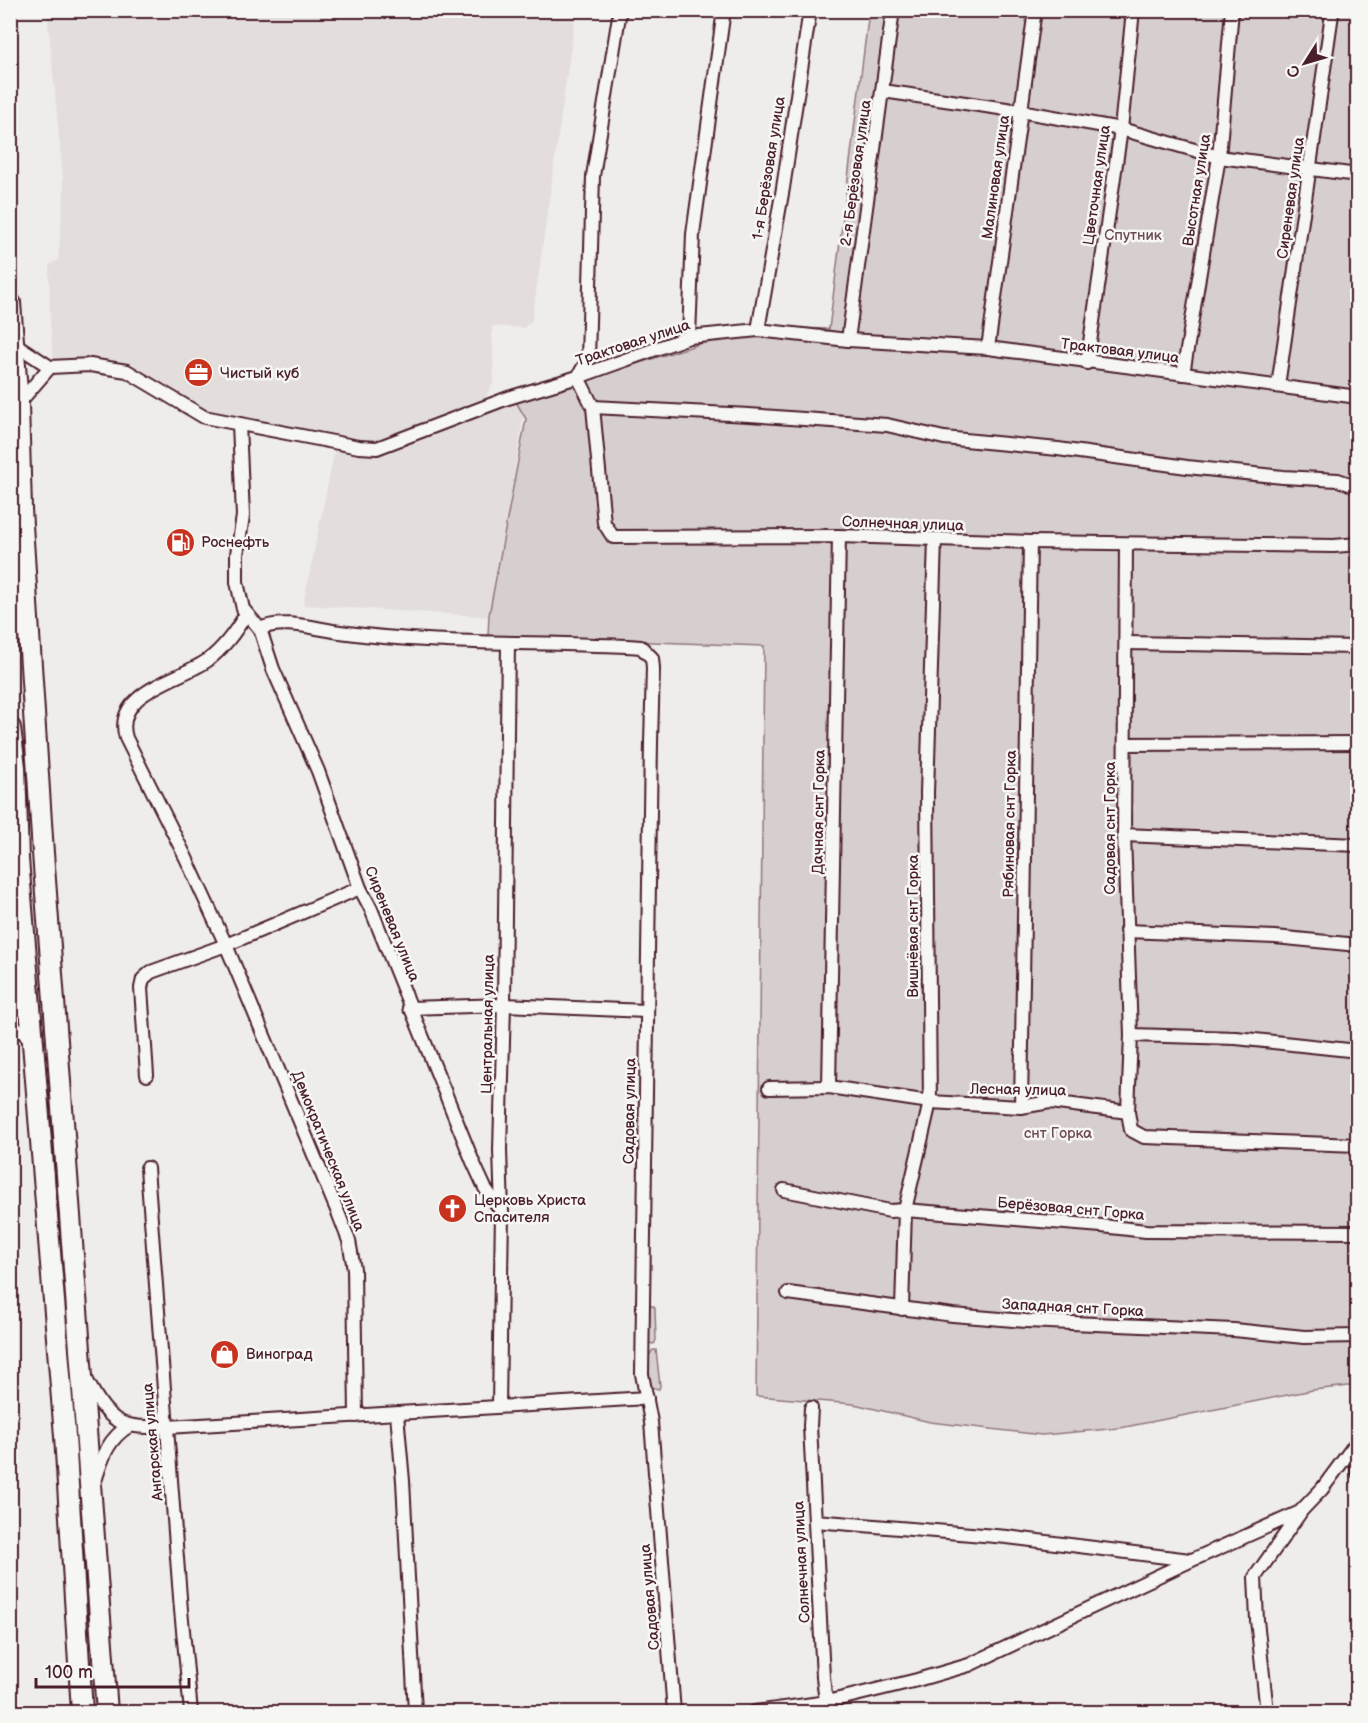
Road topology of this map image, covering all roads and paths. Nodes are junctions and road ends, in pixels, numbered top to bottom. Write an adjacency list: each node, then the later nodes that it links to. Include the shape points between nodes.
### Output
1 (620, 10): 24 (street, via 593,176 588,359)
2 (724, 10): 17 (street, via 693,234)
3 (810, 10): 16 (street, 1-я Берёзовая улица)
4 (893, 10): 9 (street, 2-я Берёзовая улица)
5 (1035, 10): 10 (street, Малиновая улица)
6 (1133, 10): 11 (street, Цветочная улица)
7 (1232, 10): 12 (street, Высотная улица)
8 (1332, 14): 13 (street, Сиреневая улица)
9 (883, 91): 10 (street); 18 (street, 2-я Берёзовая улица)
10 (1020, 111): 11 (street); 20 (street, Малиновая улица)
11 (1121, 129): 12 (street); 21 (street, Цветочная улица)
12 (1219, 157): 13 (street); 23 (street, Высотная улица)
13 (1311, 168): 14 (street); 25 (street, Сиреневая улица)
14 (1358, 175)
15 (10, 303): 19 (main road)
16 (758, 330): 17 (street, Трактовая улица); 18 (street, Трактовая улица)
17 (689, 337): 24 (street, Трактовая улица)
18 (848, 340): 20 (street, Трактовая улица)
19 (12, 342): 22 (street); 27 (main road)
20 (988, 348): 21 (street, Трактовая улица)
21 (1087, 363): 23 (street, Трактовая улица)
22 (50, 367): 27 (street); 29 (street, Трактовая улица, via 90,365 127,371 204,417)
23 (1182, 374): 25 (street, Трактовая улица)
24 (578, 377): 28 (street, Солнечная улица); 29 (street, Трактовая улица, via 508,398 377,448)
25 (1278, 386): 26 (street, Трактовая улица)
26 (1358, 397)
27 (18, 404): 74 (main road, via 42,853)
28 (593, 407): 30 (street, via 887,425 944,438 1187,467 1338,480); 31 (street, Солнечная улица, via 604,523 613,537)
29 (239, 424): 36 (street, via 243,516 237,582)
30 (1358, 487)
31 (839, 536): 32 (street, Солнечная улица); 61 (street, Дачная снт Горка)
32 (935, 540): 33 (street, Солнечная улица); 62 (street, Вишнёвая снт Горка, via 927,793)
33 (1030, 542): 34 (street, Солнечная улица); 63 (street, Рябиновая снт Горка)
34 (1126, 544): 35 (street, Солнечная улица); 39 (street, Садовая снт Горка)
35 (1358, 544)
36 (246, 614): 37 (street, Сиреневая улица); 48 (street, Демократическая улица, via 213,656 135,701 124,726 126,738)
37 (260, 629): 38 (street, Садовая улица, via 287,625 417,640); 46 (street, Сиреневая улица)
38 (508, 643): 51 (street, Центральная улица); 53 (street, Садовая улица, via 641,646 652,658)
39 (1127, 643): 40 (street); 43 (street, Садовая снт Горка)
40 (1358, 647)
41 (10, 728): 50 (main road)
42 (1358, 743): 43 (street)
43 (1125, 744): 44 (street, Садовая снт Горка)
44 (1124, 835): 45 (street); 47 (street, Садовая снт Горка)
45 (1358, 845)
46 (360, 888): 48 (street); 52 (street, Сиреневая улица)
47 (1126, 931): 49 (street); 56 (street, Садовая снт Горка)
48 (226, 945): 59 (street, via 151,972 142,980); 79 (street, Демократическая улица, via 349,1241 354,1269)
49 (1358, 945)
50 (29, 991): 54 (street, via 23,1005); 57 (main road)
51 (504, 1005): 52 (street); 53 (street); 69 (street, Центральная улица)
52 (410, 1008): 69 (street, Сиреневая улица, via 473,1162)
53 (646, 1011): 75 (street, Садовая улица, via 642,1362)
54 (10, 1017)
55 (10, 1026): 57 (street)
56 (1131, 1035): 58 (street, via 1236,1038); 64 (street, Садовая снт Горка)
57 (34, 1044): 89 (main road)
58 (1358, 1051)
59 (147, 1075)
60 (770, 1088): 61 (street, Лесная улица)
61 (829, 1088): 62 (street, Лесная улица)
62 (930, 1102): 63 (street, Лесная улица); 68 (street, Вишнёвая снт Горка)
63 (1021, 1107): 64 (street, Лесная улица, via 1050,1102)
64 (1128, 1112): 65 (street, via 1131,1130 1144,1137)
65 (1358, 1145)
66 (147, 1168): 81 (street, Ангарская улица)
67 (784, 1190): 68 (street, Берёзовая снт Горка, via 890,1211)
68 (905, 1210): 70 (street, Берёзовая снт Горка, via 1146,1231); 72 (street, Вишнёвая снт Горка)
69 (502, 1212): 76 (street, Центральная улица)
70 (1358, 1232)
71 (788, 1293): 72 (street, Западная снт Горка)
72 (902, 1309): 73 (street, Западная снт Горка, via 1026,1321 1304,1337)
73 (1358, 1336)
74 (82, 1372): 80 (street, via 108,1413); 84 (main road)
75 (647, 1398): 76 (street); 93 (street, Садовая улица)
76 (499, 1406): 78 (street)
77 (811, 1408): 86 (street, Солнечная улица)
78 (397, 1414): 79 (street); 92 (street)
79 (356, 1416): 81 (street)
80 (129, 1425): 81 (street); 84 (street, via 106,1446)
81 (167, 1427): 91 (street, Ангарская улица)
82 (1355, 1444): 83 (street); 85 (street)
83 (1358, 1473)
84 (92, 1492): 90 (main road)
85 (1300, 1512): 87 (street); 95 (street, via 1255,1577)
86 (815, 1521): 87 (street, via 1006,1537); 88 (street, Солнечная улица, via 823,1686)
87 (1192, 1560): 88 (street, via 969,1665)
88 (829, 1707): 94 (street)
89 (82, 1713)
90 (107, 1713)
91 (191, 1713)
92 (415, 1713)
93 (674, 1713)
94 (755, 1713)
95 (1267, 1713)

